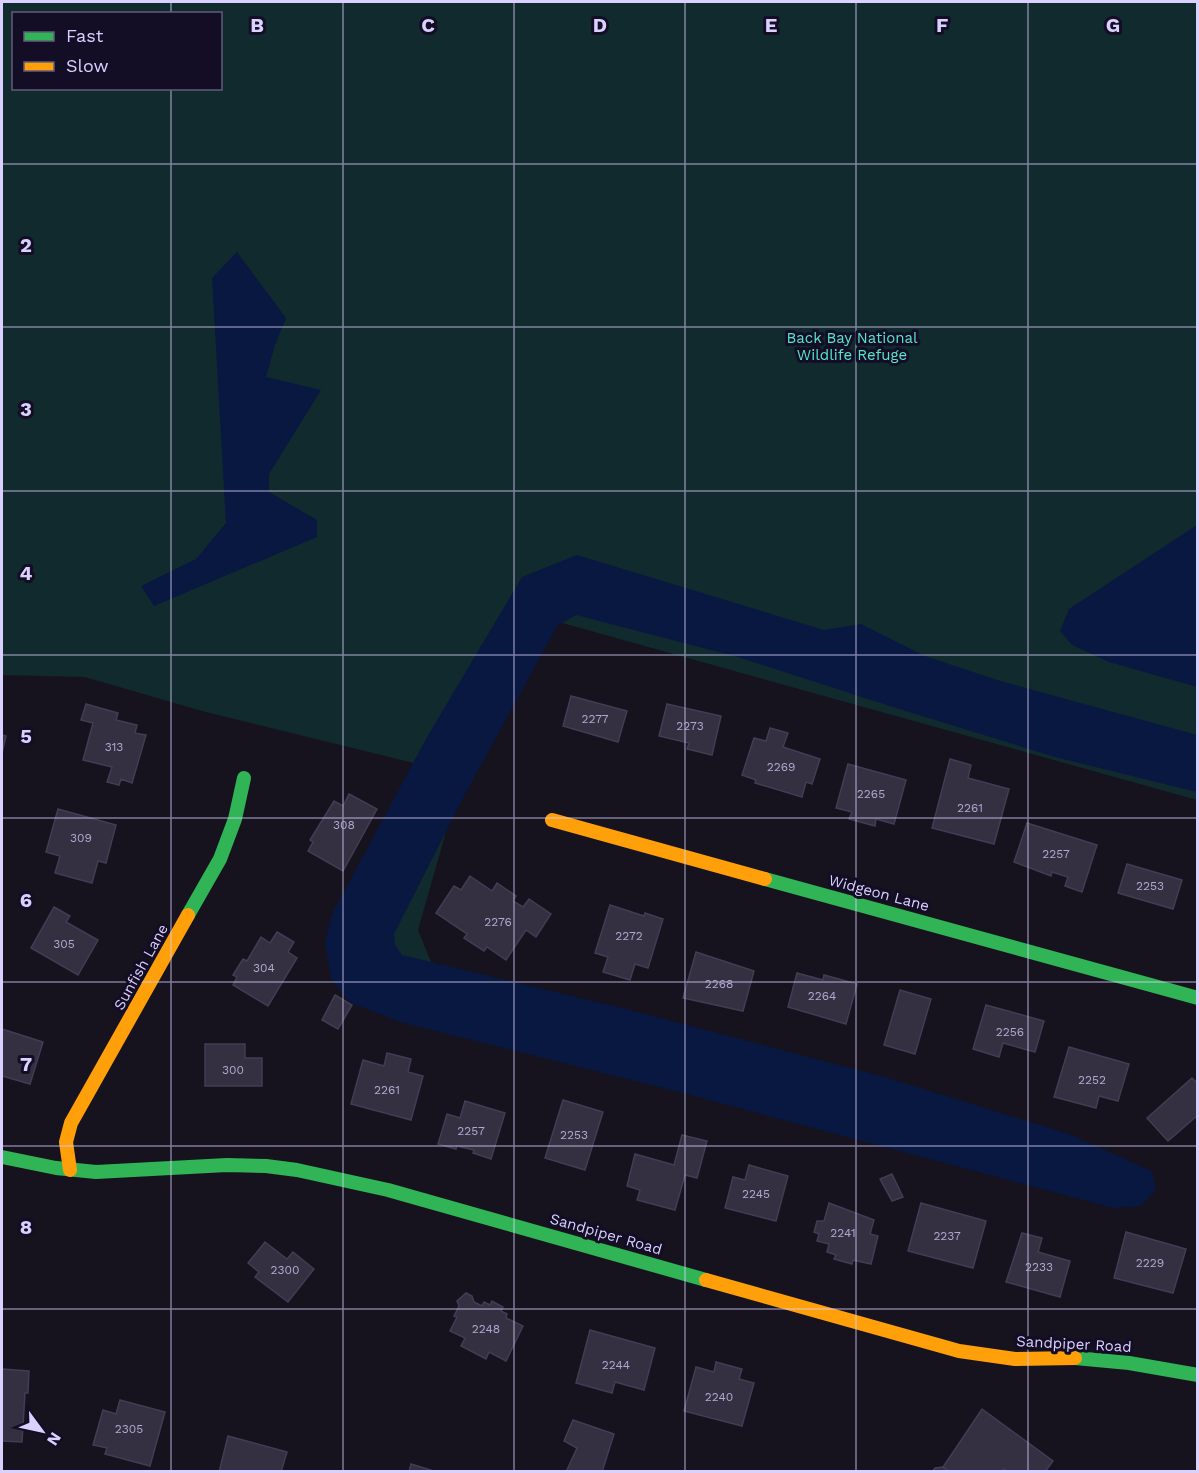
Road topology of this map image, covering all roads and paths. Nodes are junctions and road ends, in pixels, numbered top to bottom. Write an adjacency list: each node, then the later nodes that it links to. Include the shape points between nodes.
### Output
1 (244, 778): 5 (street, Sunfish Lane, via 235,819 220,859 71,1123 66,1142)
2 (552, 820): 3 (street, Widgeon Lane)
3 (1197, 998)
4 (2, 1157): 5 (street, Sandpiper Road)
5 (70, 1170): 6 (street, Sandpiper Road, via 268,1166 323,1176 388,1190 959,1351 1015,1359 1079,1358 1129,1363)
6 (1197, 1376)

